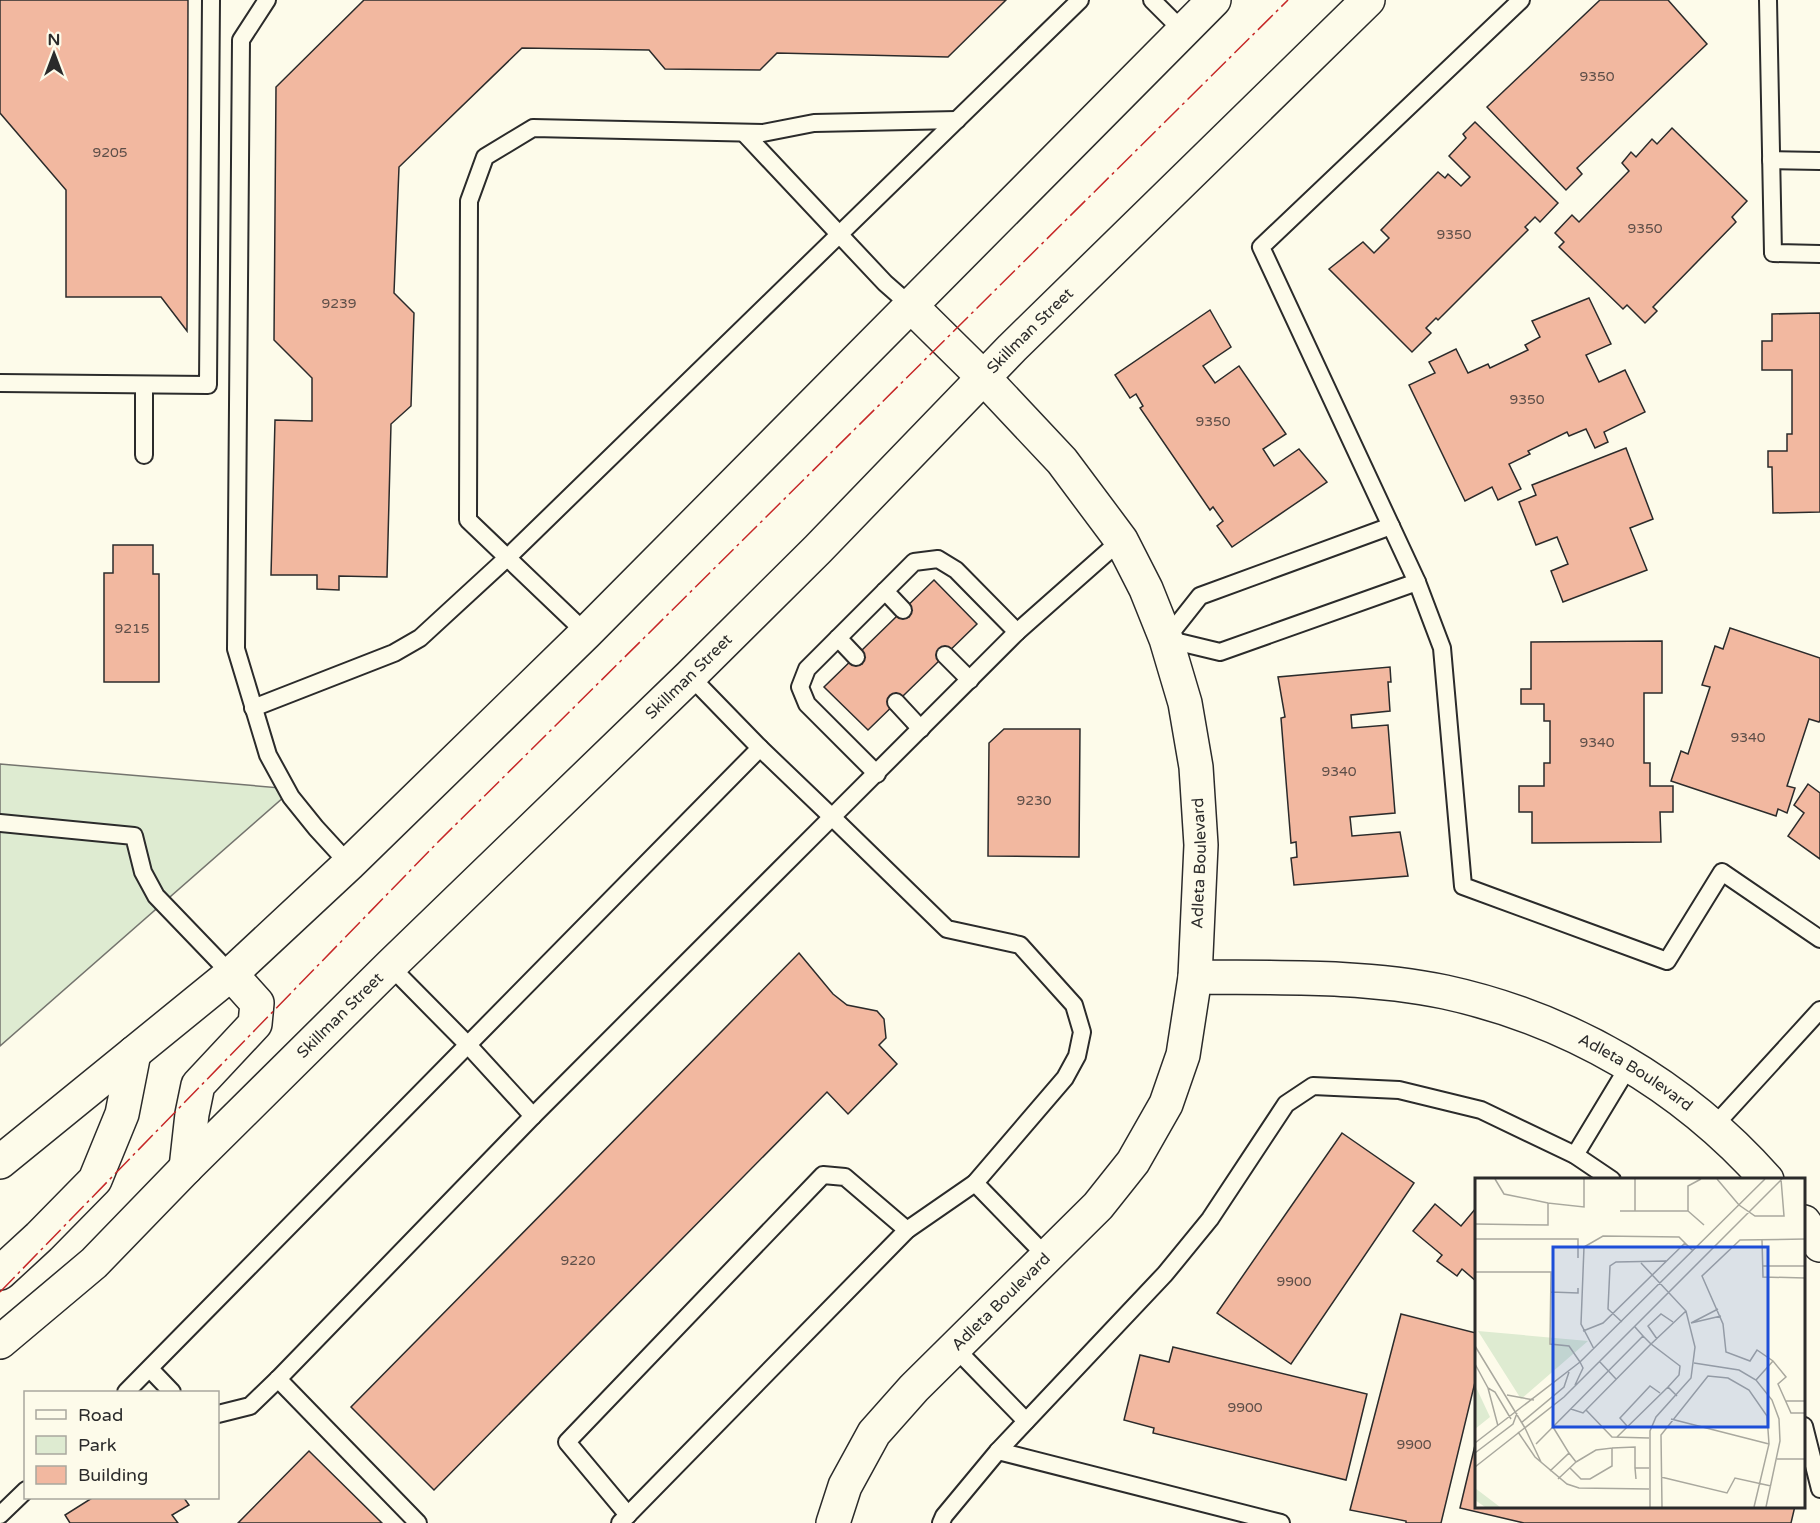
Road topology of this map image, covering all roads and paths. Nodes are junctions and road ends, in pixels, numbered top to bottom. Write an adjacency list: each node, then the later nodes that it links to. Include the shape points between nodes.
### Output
1 (211, 0): 19 (lane, via 208,385)
2 (267, 0): 36 (lane, via 241,40 236,649)
3 (1080, 0): 10 (lane)
4 (1152, 0): 9 (lane)
5 (1214, 0): 9 (main road)
6 (1368, 0): 17 (main road, Skillman Street)
7 (1521, 0): 21 (lane, via 1261,247)
8 (1768, 0): 12 (lane)
9 (1183, 31): 16 (main road)
10 (957, 120): 11 (lane, via 814,123); 14 (lane)
11 (744, 133): 14 (lane); 23 (lane, via 532,128 485,157 469,201 468,520)
12 (1771, 160): 13 (lane); 15 (lane, via 1773,253)
13 (1820, 161)
14 (840, 235): 16 (lane); 23 (lane)
15 (1820, 254)
16 (910, 305): 17 (main road, Adleta Boulevard); 28 (main road)
17 (984, 378): 22 (main road, Adleta Boulevard, via 1062,461); 33 (main road, Skillman Street)
18 (0, 383): 19 (lane)
19 (144, 384): 20 (lane)
20 (144, 455)
21 (1391, 526): 24 (lane); 30 (lane, via 1200,596)
22 (1121, 540): 27 (lane); 30 (main road, Adleta Boulevard)
23 (507, 558): 28 (lane); 36 (lane, via 420,638 394,653)
24 (1417, 582): 30 (lane, via 1220,652); 43 (lane, via 1442,648 1463,886 1667,961 1722,872)
25 (885, 591): 26 (lane); 27 (lane, via 914,562 938,559 956,570); 29 (lane)
26 (903, 610)
27 (1017, 632): 34 (lane)
28 (586, 633): 42 (main road)
29 (838, 638): 32 (lane); 39 (lane, via 807,669 800,687 807,704)
30 (1166, 639): 46 (main road, Adleta Boulevard, via 1185,703 1196,767 1201,845)
31 (945, 655): 34 (lane)
32 (856, 657)
33 (690, 676): 38 (lane); 44 (main road, Skillman Street)
34 (969, 680): 37 (lane)
35 (896, 702): 37 (lane)
36 (253, 708): 42 (lane, via 268,755 291,797)
37 (921, 729): 39 (lane)
38 (760, 748): 40 (lane); 48 (lane)
39 (877, 774): 40 (lane)
40 (832, 817): 51 (lane); 58 (lane, via 946,929 1020,945 1074,1005 1082,1032 1077,1056 1065,1078)
41 (0, 823): 45 (lane, via 134,836 143,872 156,896)
42 (349, 864): 45 (main road)
43 (1820, 939)
44 (390, 966): 48 (lane); 55 (main road, Skillman Street)
45 (231, 974): 49 (main road); 55 (main road, via 257,1003 255,1024 198,1085)
46 (1195, 977): 50 (main road, Adleta Boulevard, via 1317,979 1444,992 1504,1008); 62 (main road, Adleta Boulevard, via 1183,1055 1166,1104 1133,1162)
47 (1820, 1010): 52 (lane)
48 (468, 1046): 51 (lane); 66 (lane)
49 (134, 1053): 54 (main road); 63 (main road, via 122,1113 94,1180)
50 (1630, 1064): 52 (main road, Adleta Boulevard); 53 (lane)
51 (533, 1116): 67 (lane)
52 (1714, 1126): 57 (main road, Adleta Boulevard)
53 (1575, 1155): 56 (lane); 71 (lane, via 1481,1110 1399,1090 1313,1086 1286,1104 1210,1219 1165,1274)
54 (0, 1162)
55 (186, 1168): 64 (main road, Skillman Street, via 93,1263)
56 (1610, 1178)
57 (1766, 1178)
58 (975, 1183): 60 (lane); 62 (lane)
59 (1805, 1225): 61 (main road)
60 (907, 1230): 77 (lane); 77 (lane, via 845,1177 823,1175 567,1442)
61 (1820, 1245)
62 (1048, 1258): 65 (main road, Adleta Boulevard)
63 (0, 1273)
64 (0, 1342)
65 (955, 1348): 71 (lane); 79 (main road, Adleta Boulevard, via 874,1433 845,1486)
66 (150, 1369): 68 (lane); 69 (lane)
67 (278, 1379): 70 (lane, via 250,1406); 78 (lane)
68 (127, 1391)
69 (171, 1391)
70 (219, 1414)
71 (1026, 1421): 73 (lane)
72 (1805, 1433): 74 (lane)
73 (998, 1451): 80 (lane); 81 (lane)
74 (1820, 1489)
75 (24, 1492): 76 (lane)
76 (0, 1515)
77 (624, 1519)
78 (418, 1523)
79 (833, 1523)
80 (941, 1523)
81 (1281, 1523)

